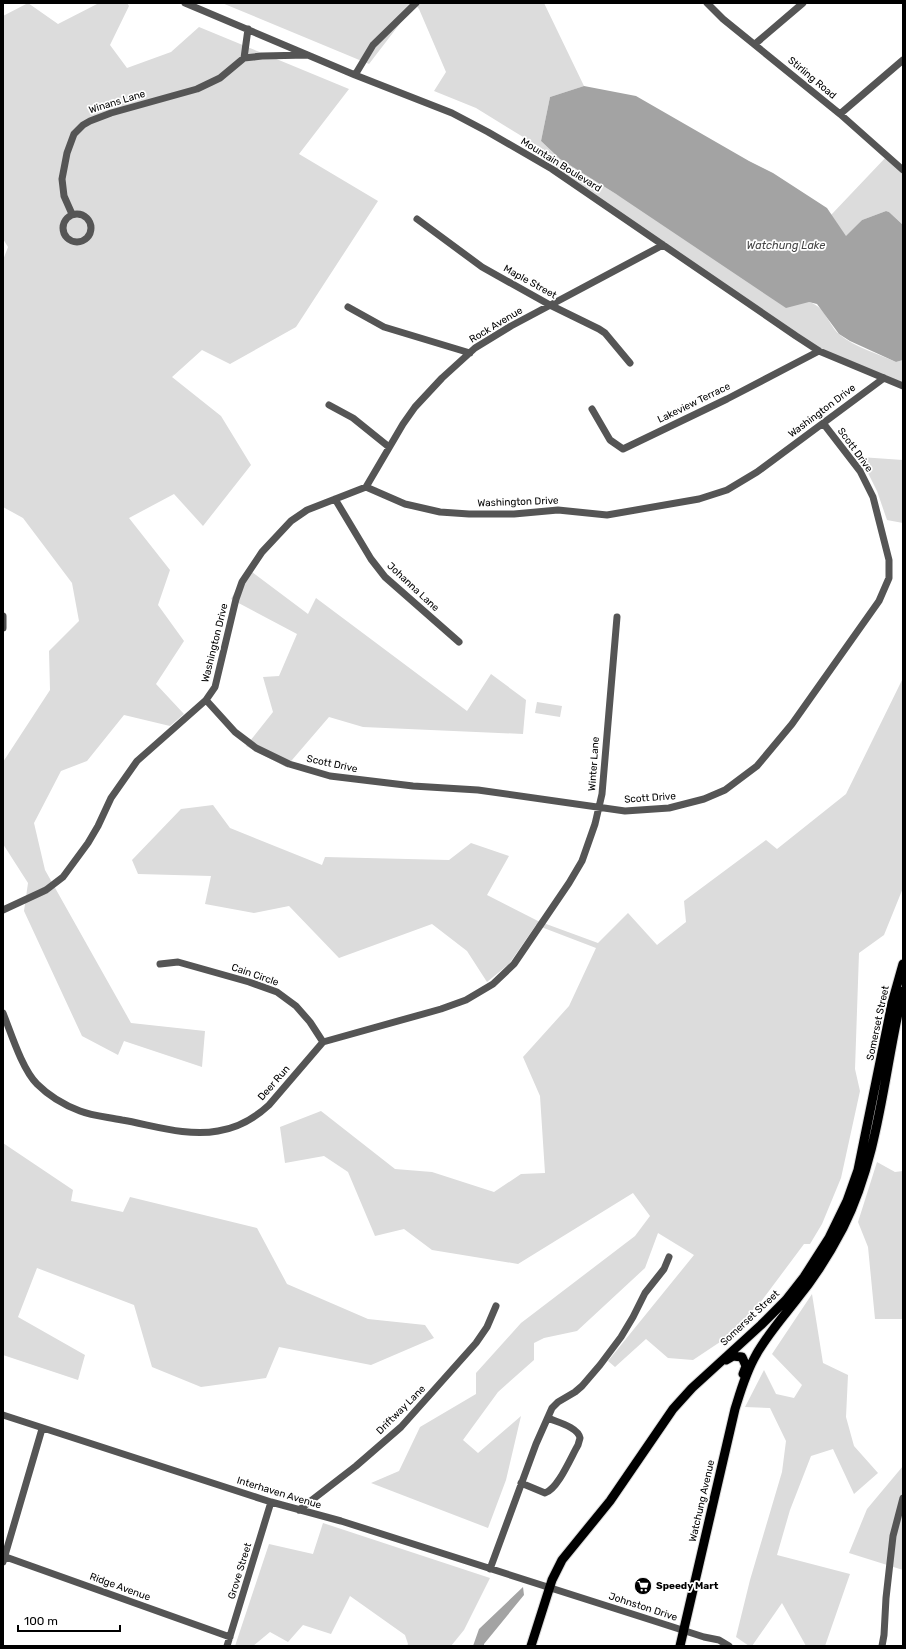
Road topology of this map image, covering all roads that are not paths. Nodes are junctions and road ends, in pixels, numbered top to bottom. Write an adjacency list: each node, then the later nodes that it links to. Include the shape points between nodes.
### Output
1 (186, 3): 5 (street, Mountain Boulevard)
2 (416, 3): 10 (street, via 373,45)
3 (707, 3): 6 (street, Stirling Road)
4 (803, 3): 6 (street)
5 (248, 29): 7 (street, Mountain Boulevard); 8 (street)
6 (755, 44): 11 (street, Stirling Road)
7 (309, 55): 8 (street); 10 (street, Mountain Boulevard)
8 (244, 58): 13 (street, Winans Lane, via 220,78 197,89 111,113 83,125 74,134 66,153 62,179 64,196)
9 (903, 60): 11 (street)
10 (355, 75): 15 (street, Mountain Boulevard, via 452,114 488,132 552,169)
11 (840, 114): 12 (street, Stirling Road)
12 (903, 170)
13 (72, 214): 13 (street, via 80,214 90,223 90,234 82,242 74,242 64,235 63,225)
14 (417, 219): 16 (street, Maple Street, via 482,267)
15 (663, 245): 16 (street, Rock Avenue); 18 (street, Mountain Boulevard)
16 (550, 305): 19 (street, Rock Avenue, via 511,326); 20 (street, Maple Street, via 605,333)
17 (348, 307): 19 (street, via 384,327)
18 (819, 351): 21 (street, Mountain Boulevard); 24 (street, Lakeview Terrace, via 727,399 623,448 610,440)
19 (470, 353): 26 (street, Rock Avenue, via 415,407)
20 (630, 363)
21 (884, 378): 22 (street, Mountain Boulevard); 25 (street, Washington Drive)
22 (903, 386)
23 (329, 405): 26 (street, via 353,418)
24 (592, 409)
25 (823, 423): 27 (street, Washington Drive, via 757,472 727,490 699,499 627,513 595,515 558,510 497,515 440,512 405,504); 34 (street, Scott Drive, via 860,471 873,497 889,560 888,578 879,601 792,724 757,766 725,790 704,799 669,808 625,811)
26 (389, 447): 27 (street, Rock Avenue)
27 (366, 487): 28 (street, Washington Drive)
28 (335, 499): 32 (street, Johanna Lane, via 371,559 385,577); 33 (street, Washington Drive, via 307,510 291,521 249,569 236,598 215,687)
29 (3, 616): 31 (street)
30 (617, 617): 34 (street, Winter Lane)
31 (3, 628)
32 (459, 642)
33 (206, 700): 34 (street, Scott Drive, via 236,732 256,748 289,764 330,776 414,786 478,790); 35 (street, Washington Drive, via 137,760 111,798 88,843 63,876 46,890)
34 (599, 807): 40 (street, Winter Lane, via 582,861 514,964 493,984 440,1010)
35 (3, 910)
36 (160, 964): 40 (street, Cain Circle, via 178,962 277,992 296,1006)
37 (903, 964): 44 (main road, Somerset Street, via 890,1010 862,1155 837,1224 813,1265 786,1300)
38 (903, 990): 43 (main road, Somerset Street, via 870,1153 856,1199 828,1257 770,1334)
39 (3, 1013): 40 (street, Deer Run, via 28,1074 58,1101 82,1112 194,1132 228,1128 261,1113)
40 (323, 1042)
41 (669, 1258): 47 (street, via 664,1269 645,1293 621,1337 582,1386 558,1402)
42 (496, 1306): 52 (street, Driftway Lane, via 488,1327 476,1343 401,1427)
43 (752, 1363): 45 (main road, Watchung Avenue)
44 (709, 1373): 45 (main road, via 733,1356 744,1359 746,1366); 55 (main road, Somerset Street, via 673,1409 610,1501 562,1560)
45 (735, 1409): 56 (main road, Watchung Avenue)
46 (3, 1415): 48 (street, Interhaven Avenue)
47 (548, 1418): 49 (street); 49 (street, via 577,1432 580,1438 578,1445 550,1491 544,1493)
48 (42, 1429): 51 (street, Interhaven Avenue, via 81,1439); 53 (street)
49 (521, 1483): 54 (street)
50 (903, 1498): 62 (street, via 893,1536)
51 (271, 1502): 52 (street, Interhaven Avenue); 57 (street, Grove Street)
52 (299, 1510): 54 (street, Interhaven Avenue)
53 (4, 1558): 57 (street, Ridge Avenue)
54 (490, 1569): 55 (street, Interhaven Avenue)
55 (550, 1588): 56 (street, Johnston Drive); 59 (main road, Somerset Street)
56 (683, 1630): 60 (main road, Watchung Avenue); 61 (street, Johnston Drive, via 719,1640)
57 (230, 1637): 58 (street, Grove Street)
58 (228, 1646)
59 (531, 1646)
60 (680, 1646)
61 (729, 1646)
62 (882, 1646)

